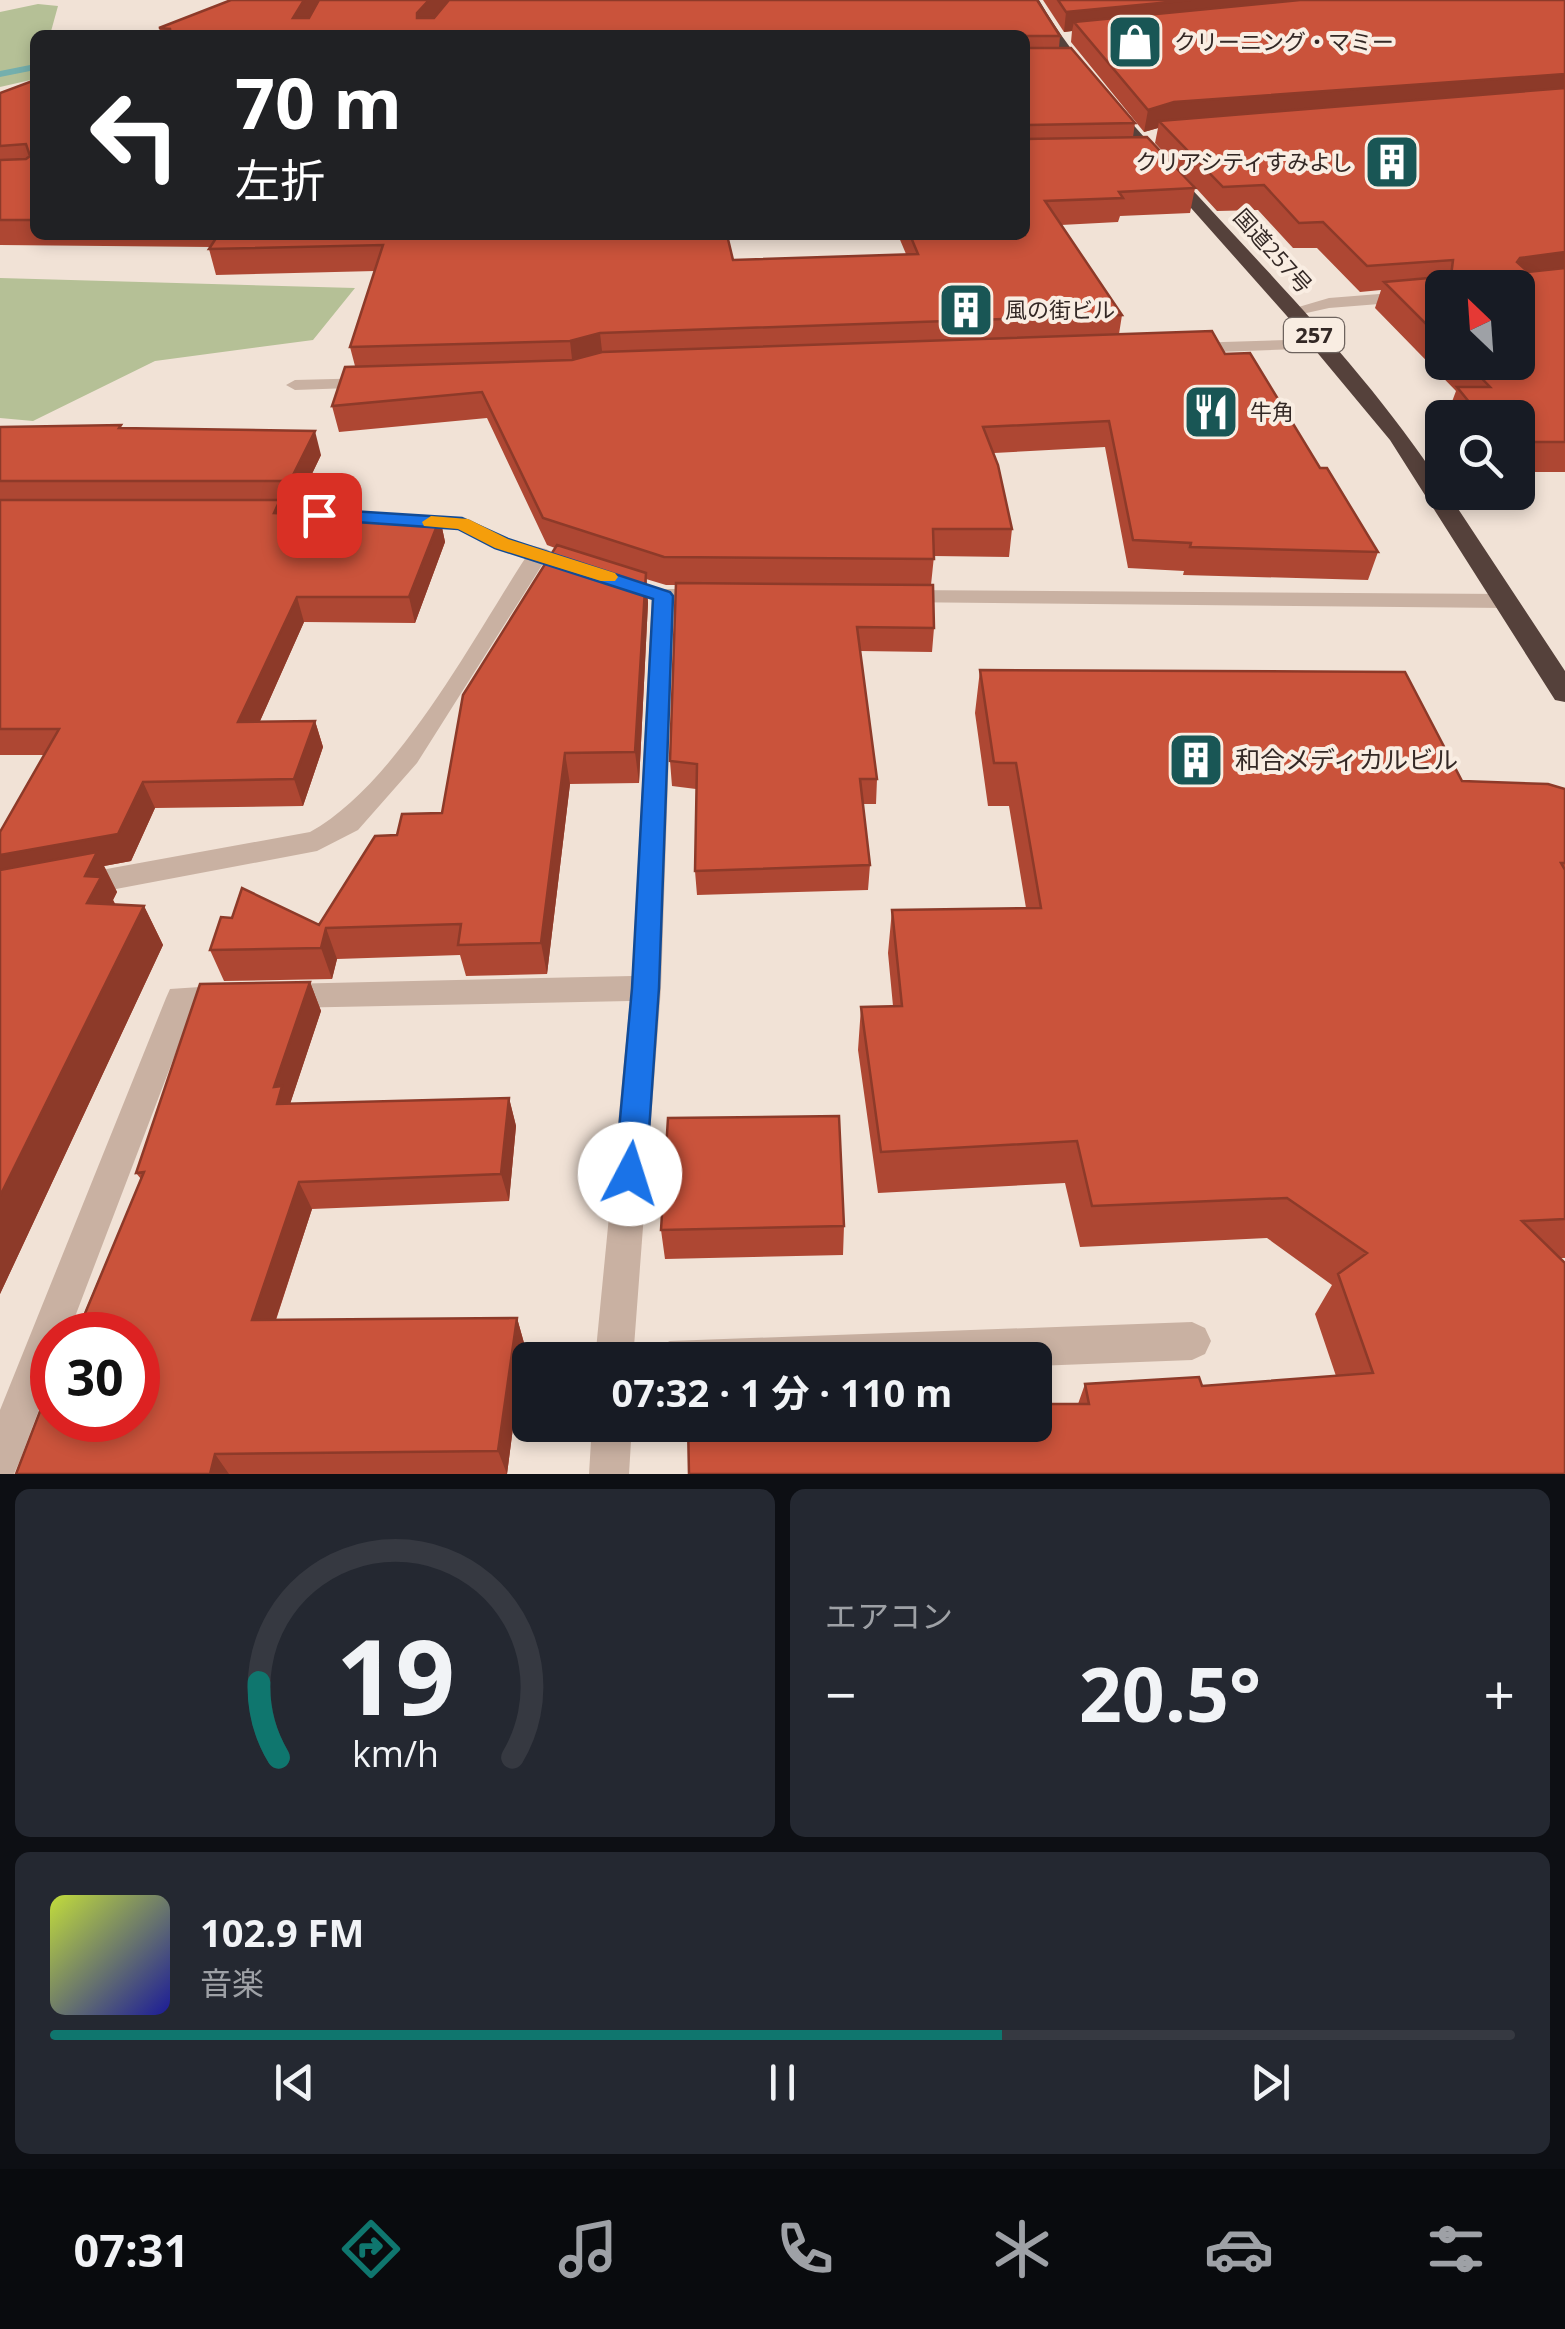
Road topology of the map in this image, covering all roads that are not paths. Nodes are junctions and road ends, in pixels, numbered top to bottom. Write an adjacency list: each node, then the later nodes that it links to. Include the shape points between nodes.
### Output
1 (1033, 0): 3 (highway, 国道257号 / 257, via 1061,36 1066,62 1140,152)
2 (1425, 295): 3 (street)
3 (1293, 311): 4 (highway, 国道257号 / 257)
4 (1320, 344): 5 (street); 13 (highway, 国道257号 / 257, via 1398,437)
5 (1181, 348)
6 (395, 382): 7 (street)
7 (295, 385)
8 (388, 520): 9 (street, via 462,523 501,544)
9 (538, 553): 10 (street); 15 (street, via 408,757 350,823 318,841)
10 (574, 565)
11 (736, 596): 16 (street, via 654,593)
12 (883, 597): 13 (street)
13 (1505, 601): 14 (highway, 国道257号 / 257)
14 (1565, 693)
15 (56, 889)
16 (646, 988): 18 (street); 21 (street, via 181,998)
17 (1192, 1341): 19 (street)
18 (616, 1342)
19 (1052, 1346)
20 (611, 1442): 22 (street)
21 (0, 1460)
22 (610, 1474)

